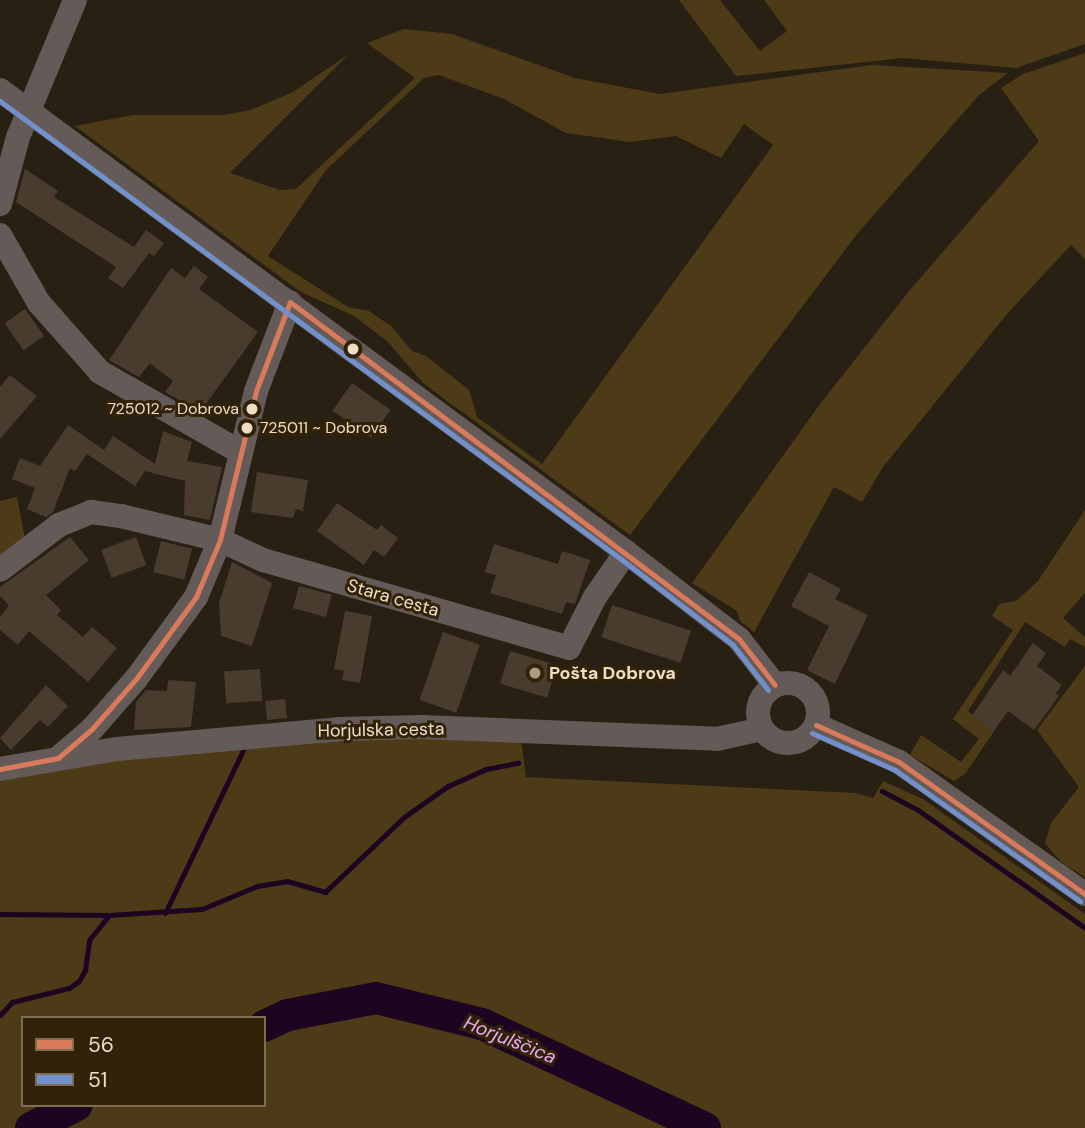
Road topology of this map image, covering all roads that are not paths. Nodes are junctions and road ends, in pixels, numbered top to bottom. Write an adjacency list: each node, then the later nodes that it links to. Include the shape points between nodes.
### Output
1 (75, 0): 3 (street)
2 (0, 90): 3 (street)
3 (28, 111): 4 (street); 6 (street)
4 (0, 204)
5 (0, 235): 7 (street, via 39,303 100,372)
6 (290, 302): 7 (street, via 256,391); 9 (street)
7 (240, 452): 8 (street)
8 (220, 540): 9 (street, Stara cesta, via 263,561 569,648 595,597); 10 (street, Stara cesta, via 168,524 91,512 59,524); 14 (street, via 196,597 174,630 92,729)
9 (626, 552): 11 (street, via 738,639)
10 (0, 570)
11 (775, 685): 12 (street, via 796,683 813,695); 13 (street, via 760,699)
12 (816, 725): 13 (street, via 810,734 790,743 770,737); 16 (street, via 899,762)
13 (762, 729): 14 (street, Horjulska cesta, via 705,739 422,727 339,729)
14 (58, 758): 15 (street, Horjulska cesta)
15 (0, 769)
16 (1084, 893)

